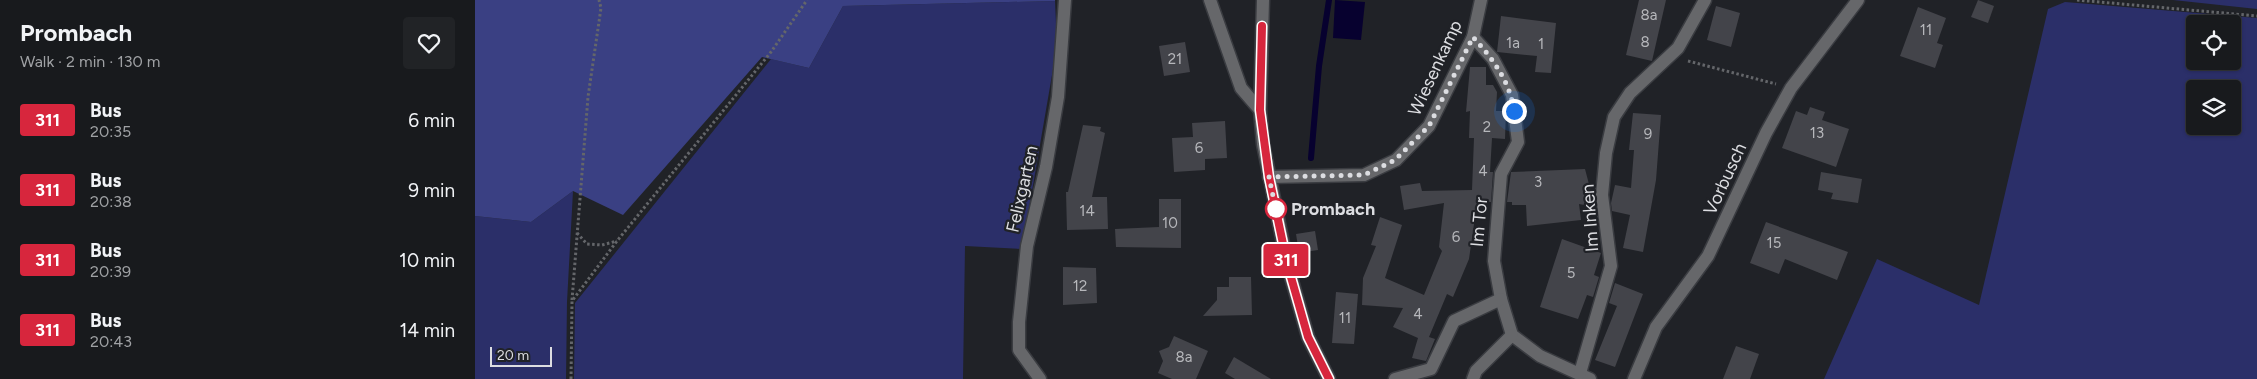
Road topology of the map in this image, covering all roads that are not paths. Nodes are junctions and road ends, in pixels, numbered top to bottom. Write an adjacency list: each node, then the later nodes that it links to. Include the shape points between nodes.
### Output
1 (1065, 0): 13 (street, Felixgarten, via 1058,97 1046,167 1027,246 1019,322 1019,350)
2 (1210, 0): 8 (street, via 1241,88)
3 (1263, 0): 8 (street)
4 (1481, 0): 7 (street, Wiesenkamp)
5 (1705, 0): 12 (street, Im Inken, via 1678,48 1630,94 1614,117 1602,195 1611,266)
6 (1858, 0): 17 (street, Vorbusch, via 1791,88 1708,256 1656,327)
7 (1473, 37): 9 (street, Wiesenkamp, via 1429,126 1395,160 1364,175); 10 (street, Im Tor, via 1493,59 1512,95 1518,142 1501,174 1493,261)
8 (1260, 110): 9 (street)
9 (1269, 177): 14 (street, via 1287,263 1308,337)
10 (1501, 298): 11 (street, Im Tor); 15 (street, via 1454,321 1431,369)
11 (1512, 335): 12 (street, via 1540,356); 16 (street, via 1476,371)
12 (1585, 376)
13 (1040, 379)
14 (1329, 379)
15 (1395, 379)
16 (1473, 379)
17 (1634, 379)

